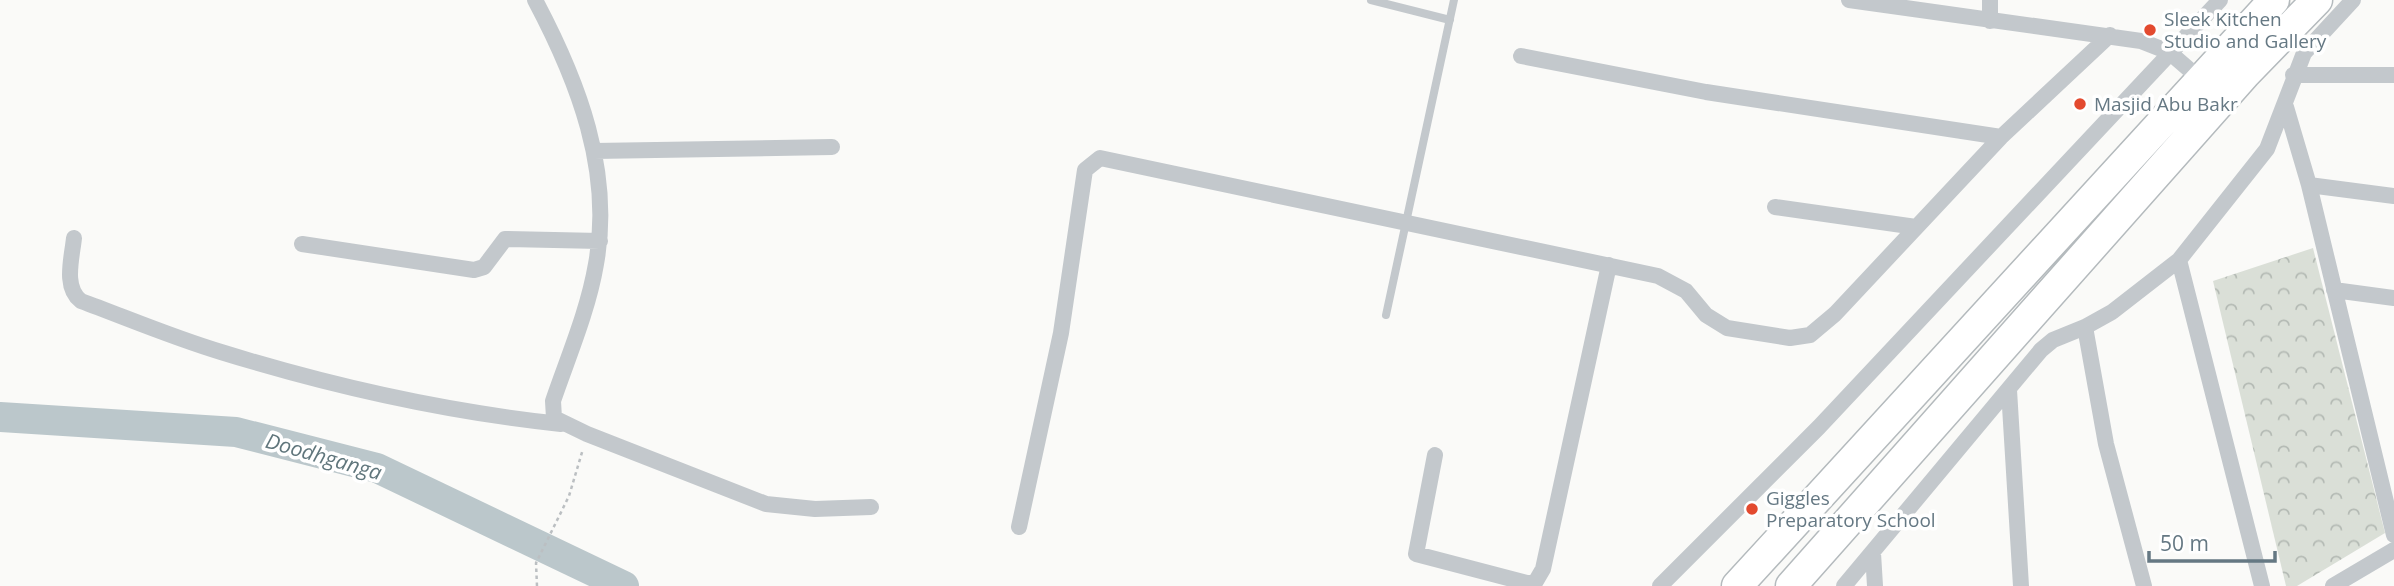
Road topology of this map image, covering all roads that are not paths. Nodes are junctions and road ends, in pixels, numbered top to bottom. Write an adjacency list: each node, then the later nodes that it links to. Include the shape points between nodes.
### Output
1 (535, 0): 22 (street, via 576,84)
2 (1371, 0): 11 (lane)
3 (1454, 0): 11 (lane)
4 (1849, 0): 10 (street)
5 (1990, 0): 12 (street)
6 (2220, 0): 14 (street)
7 (2274, 0): 18 (highway)
8 (2317, 0): 47 (highway)
9 (2353, 0): 16 (street, via 2304,53)
10 (1895, 3): 12 (street)
11 (1450, 20): 26 (lane)
12 (1990, 22): 13 (street)
13 (2110, 35): 14 (street); 20 (street)
14 (2169, 52): 18 (street); 45 (street, via 1819,427)
15 (1521, 56): 20 (street, via 1706,92)
16 (2293, 75): 17 (street); 19 (street)
17 (2394, 75)
18 (2199, 78): 46 (highway, via 2054,243)
19 (2286, 107): 23 (street); 31 (street, via 2267,149)
20 (2001, 137): 27 (street)
21 (832, 147): 22 (street)
22 (594, 151): 29 (street)
23 (2309, 185): 24 (street); 33 (street)
24 (2394, 196)
25 (1775, 207): 27 (street)
26 (1407, 221): 32 (street); 35 (lane); 41 (street, via 1110,158 1091,162 1085,170 1061,333)
27 (1916, 227): 32 (street, via 1822,326 1810,335 1790,338 1716,324 1674,283)
28 (74, 238): 38 (street, via 70,281 81,301 265,364 476,413)
29 (600, 241): 30 (street, via 505,239 479,270); 38 (street, via 589,294 553,401 554,418)
30 (302, 244)
31 (2179, 260): 36 (street); 52 (street)
32 (1609, 265): 39 (street, via 1543,569 1536,581 1527,583 1416,554)
33 (2334, 290): 34 (street); 42 (street)
34 (2394, 298)
35 (1386, 315)
36 (2085, 327): 37 (street, via 2047,345); 51 (street, via 2109,456)
37 (2009, 390): 44 (street); 50 (street)
38 (561, 424): 40 (street, via 766,504 815,509)
39 (1435, 455)
40 (871, 507)
41 (1019, 527)
42 (2394, 535)
43 (2394, 550): 53 (street)
44 (1872, 553): 48 (street); 49 (street)
45 (1660, 586)
46 (1737, 586)
47 (1791, 586)
48 (1844, 586)
49 (1875, 586)
50 (2021, 586)
51 (2144, 586)
52 (2262, 586)
53 (2333, 586)

